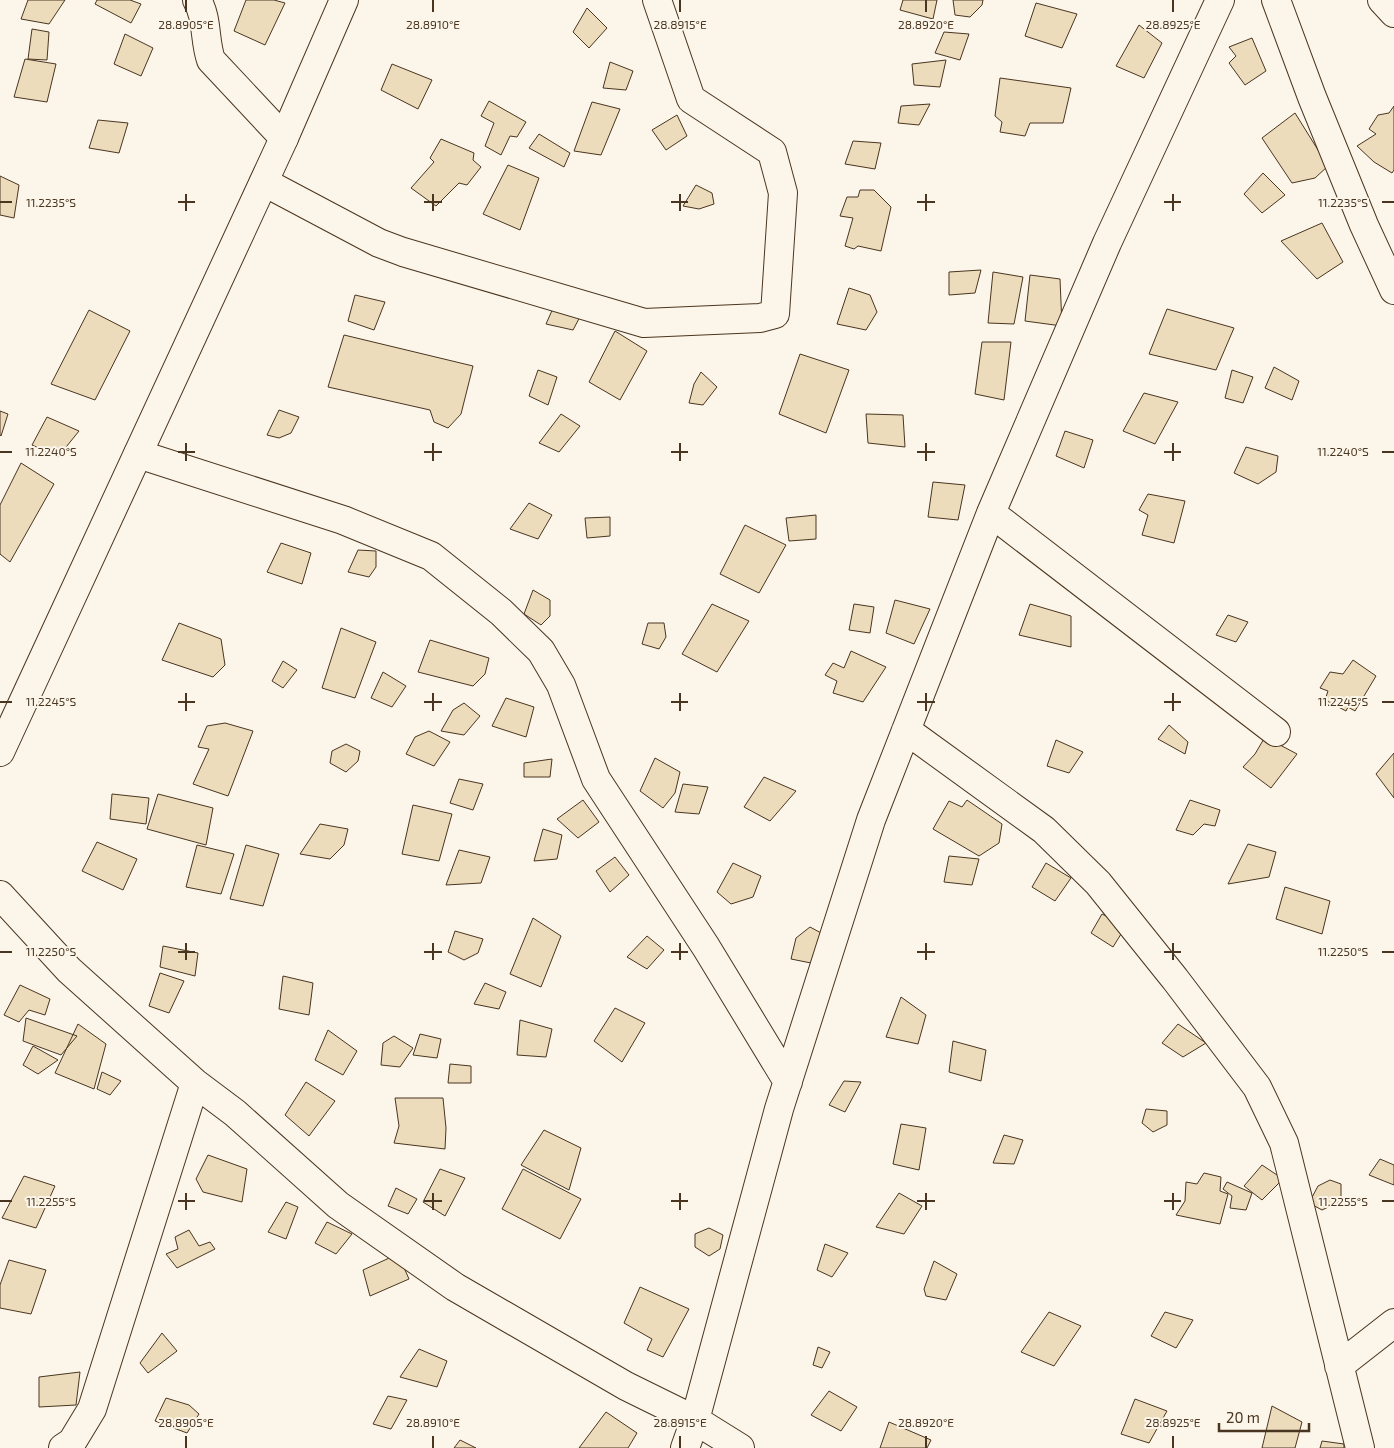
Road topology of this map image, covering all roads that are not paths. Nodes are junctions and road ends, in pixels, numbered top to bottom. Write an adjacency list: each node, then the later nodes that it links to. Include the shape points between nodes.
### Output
1 (196, 0): 8 (street, via 203,13 211,60)
2 (344, 0): 8 (street)
3 (657, 0): 9 (street, via 691,99 772,152 783,193 775,314 760,318 644,323 403,252 379,243)
4 (1220, 0): 12 (street, via 1107,243)
5 (1276, 0): 10 (street, via 1364,225)
6 (1382, 0): 7 (street)
7 (1394, 12)
8 (284, 138): 9 (street)
9 (264, 182): 11 (street)
10 (1394, 290)
11 (138, 454): 15 (street); 17 (street, via 343,520 432,556 501,612 542,651 561,685 596,779 706,947)
12 (991, 513): 13 (street); 14 (street)
13 (906, 730): 17 (street, via 871,820); 20 (street, via 1044,830 1098,883 1258,1088 1284,1143)
14 (1276, 732)
15 (0, 752)
16 (0, 895): 18 (street, via 69,970)
17 (788, 1082): 21 (street)
18 (195, 1083): 21 (street, via 338,1205 455,1287 626,1386); 22 (street, via 92,1409 72,1442)
19 (1394, 1323): 20 (street)
20 (1339, 1366): 25 (street)
21 (695, 1420): 23 (street); 24 (street)
22 (63, 1448)
23 (686, 1448)
24 (740, 1448)
25 (1360, 1448)

